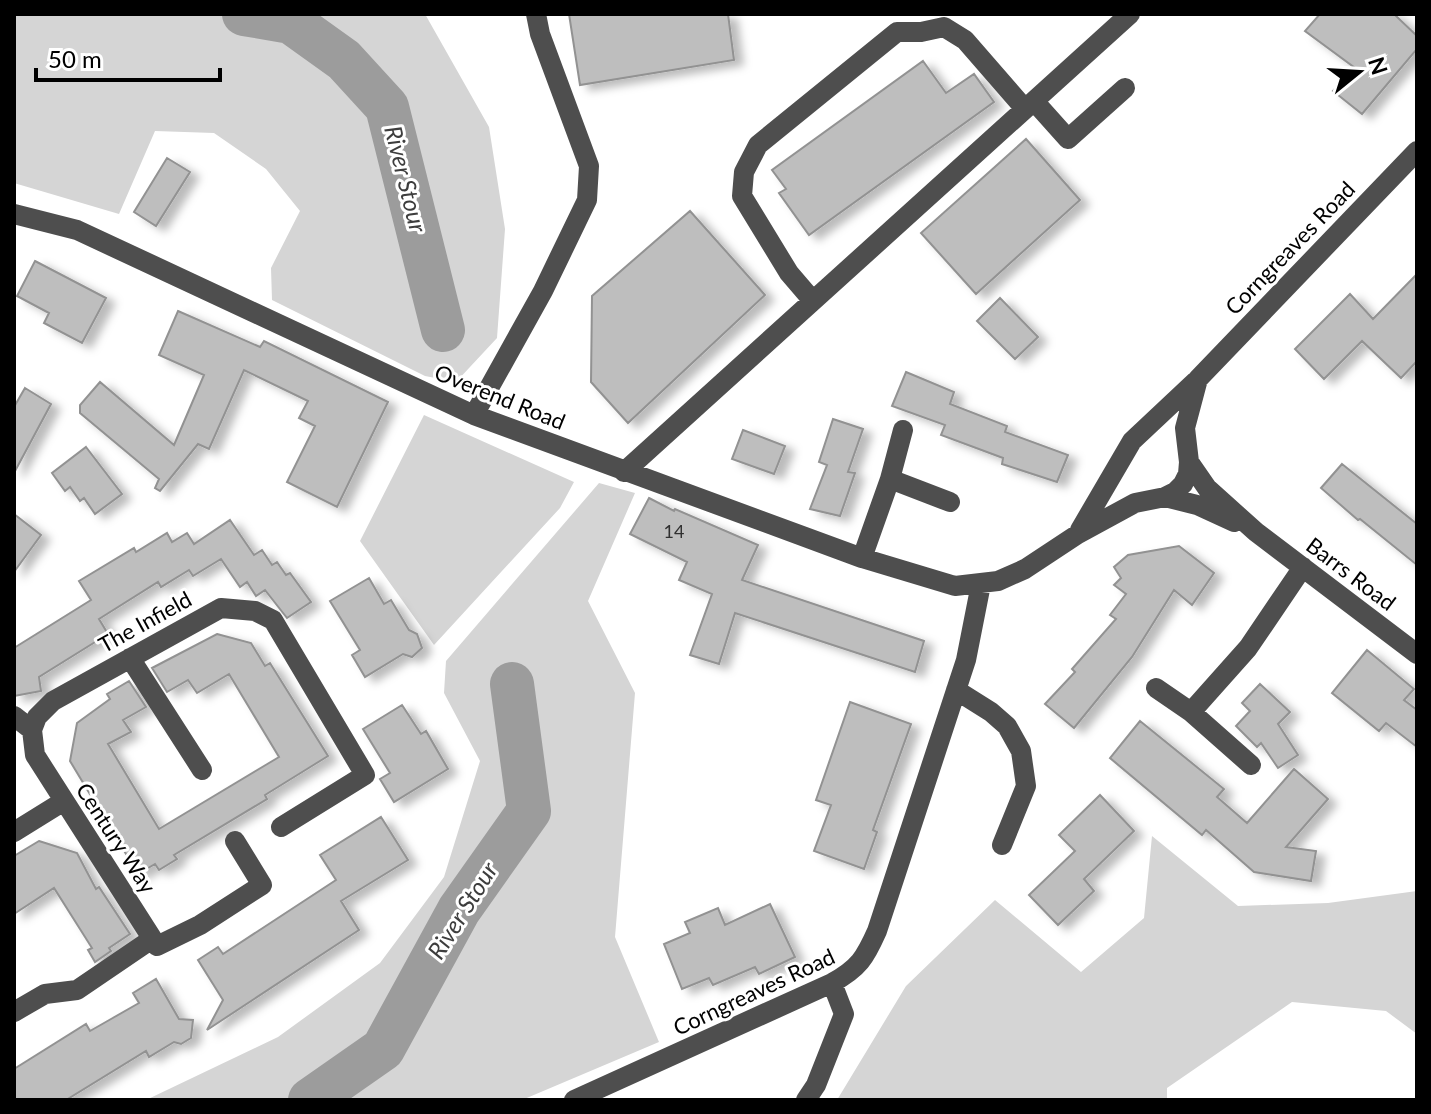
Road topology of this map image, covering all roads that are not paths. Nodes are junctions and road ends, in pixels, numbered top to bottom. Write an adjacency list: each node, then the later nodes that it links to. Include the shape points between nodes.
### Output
1 (536, 14): 9 (street, via 589,166 587,200)
2 (1130, 14): 4 (street)
3 (1125, 88): 4 (street, via 1068,139)
4 (1030, 105): 7 (street); 7 (street, via 965,40 944,27 897,32 758,145 744,172 742,196 789,273)
5 (1417, 151): 8 (street, Corngreaves Road)
6 (14, 214): 9 (street, Overend Road, via 77,230)
7 (813, 301): 14 (street)
8 (1198, 379): 11 (street, Corngreaves Road); 12 (street, Corngreaves Road, via 1185,428)
9 (474, 415): 14 (street, Overend Road)
10 (903, 430): 15 (street)
11 (1141, 435): 12 (street, via 1171,435); 13 (street, Corngreaves Road)
12 (1188, 457): 16 (street, Corngreaves Road, via 1183,484); 18 (street, Barrs Road, via 1207,488)
13 (1123, 460): 16 (street, via 1133,489); 19 (street, Corngreaves Road)
14 (624, 472): 20 (street, Overend Road)
15 (890, 479): 17 (street); 20 (street)
16 (1159, 498): 18 (street, Barrs Road, via 1197,505); 19 (street, Corngreaves Road, via 1135,503)
17 (950, 502)
18 (1256, 532): 21 (street, Barrs Road)
19 (1078, 534): 22 (street, Corngreaves Road, via 1025,569)
20 (862, 558): 22 (street, Overend Road, via 936,582)
21 (1303, 567): 23 (street, Barrs Road); 27 (street, via 1248,648)
22 (981, 584): 26 (street, Corngreaves Road)
23 (1417, 654)
24 (130, 658): 29 (street, The Infield, via 53,701); 31 (street); 33 (street, The Infield, via 221,608 255,611 273,620 365,775)
25 (1156, 688): 27 (street)
26 (956, 690): 36 (street, via 1007,726 1021,751 1026,786); 38 (street, Corngreaves Road, via 866,957 853,972)
27 (1191, 712): 30 (street)
28 (14, 716): 29 (street)
29 (32, 730): 32 (street, Century Way, via 35,755)
30 (1251, 765)
31 (202, 770)
32 (64, 801): 34 (street); 37 (street, Century Way)
33 (281, 827)
34 (14, 832)
35 (235, 841): 37 (street, via 262,885 200,925 157,946)
36 (1002, 845)
37 (152, 939): 39 (street, via 77,990 45,994)
38 (832, 983): 40 (street, Corngreaves Road); 41 (street, via 844,1014)
39 (14, 1012)
40 (574, 1100)
41 (806, 1100)

